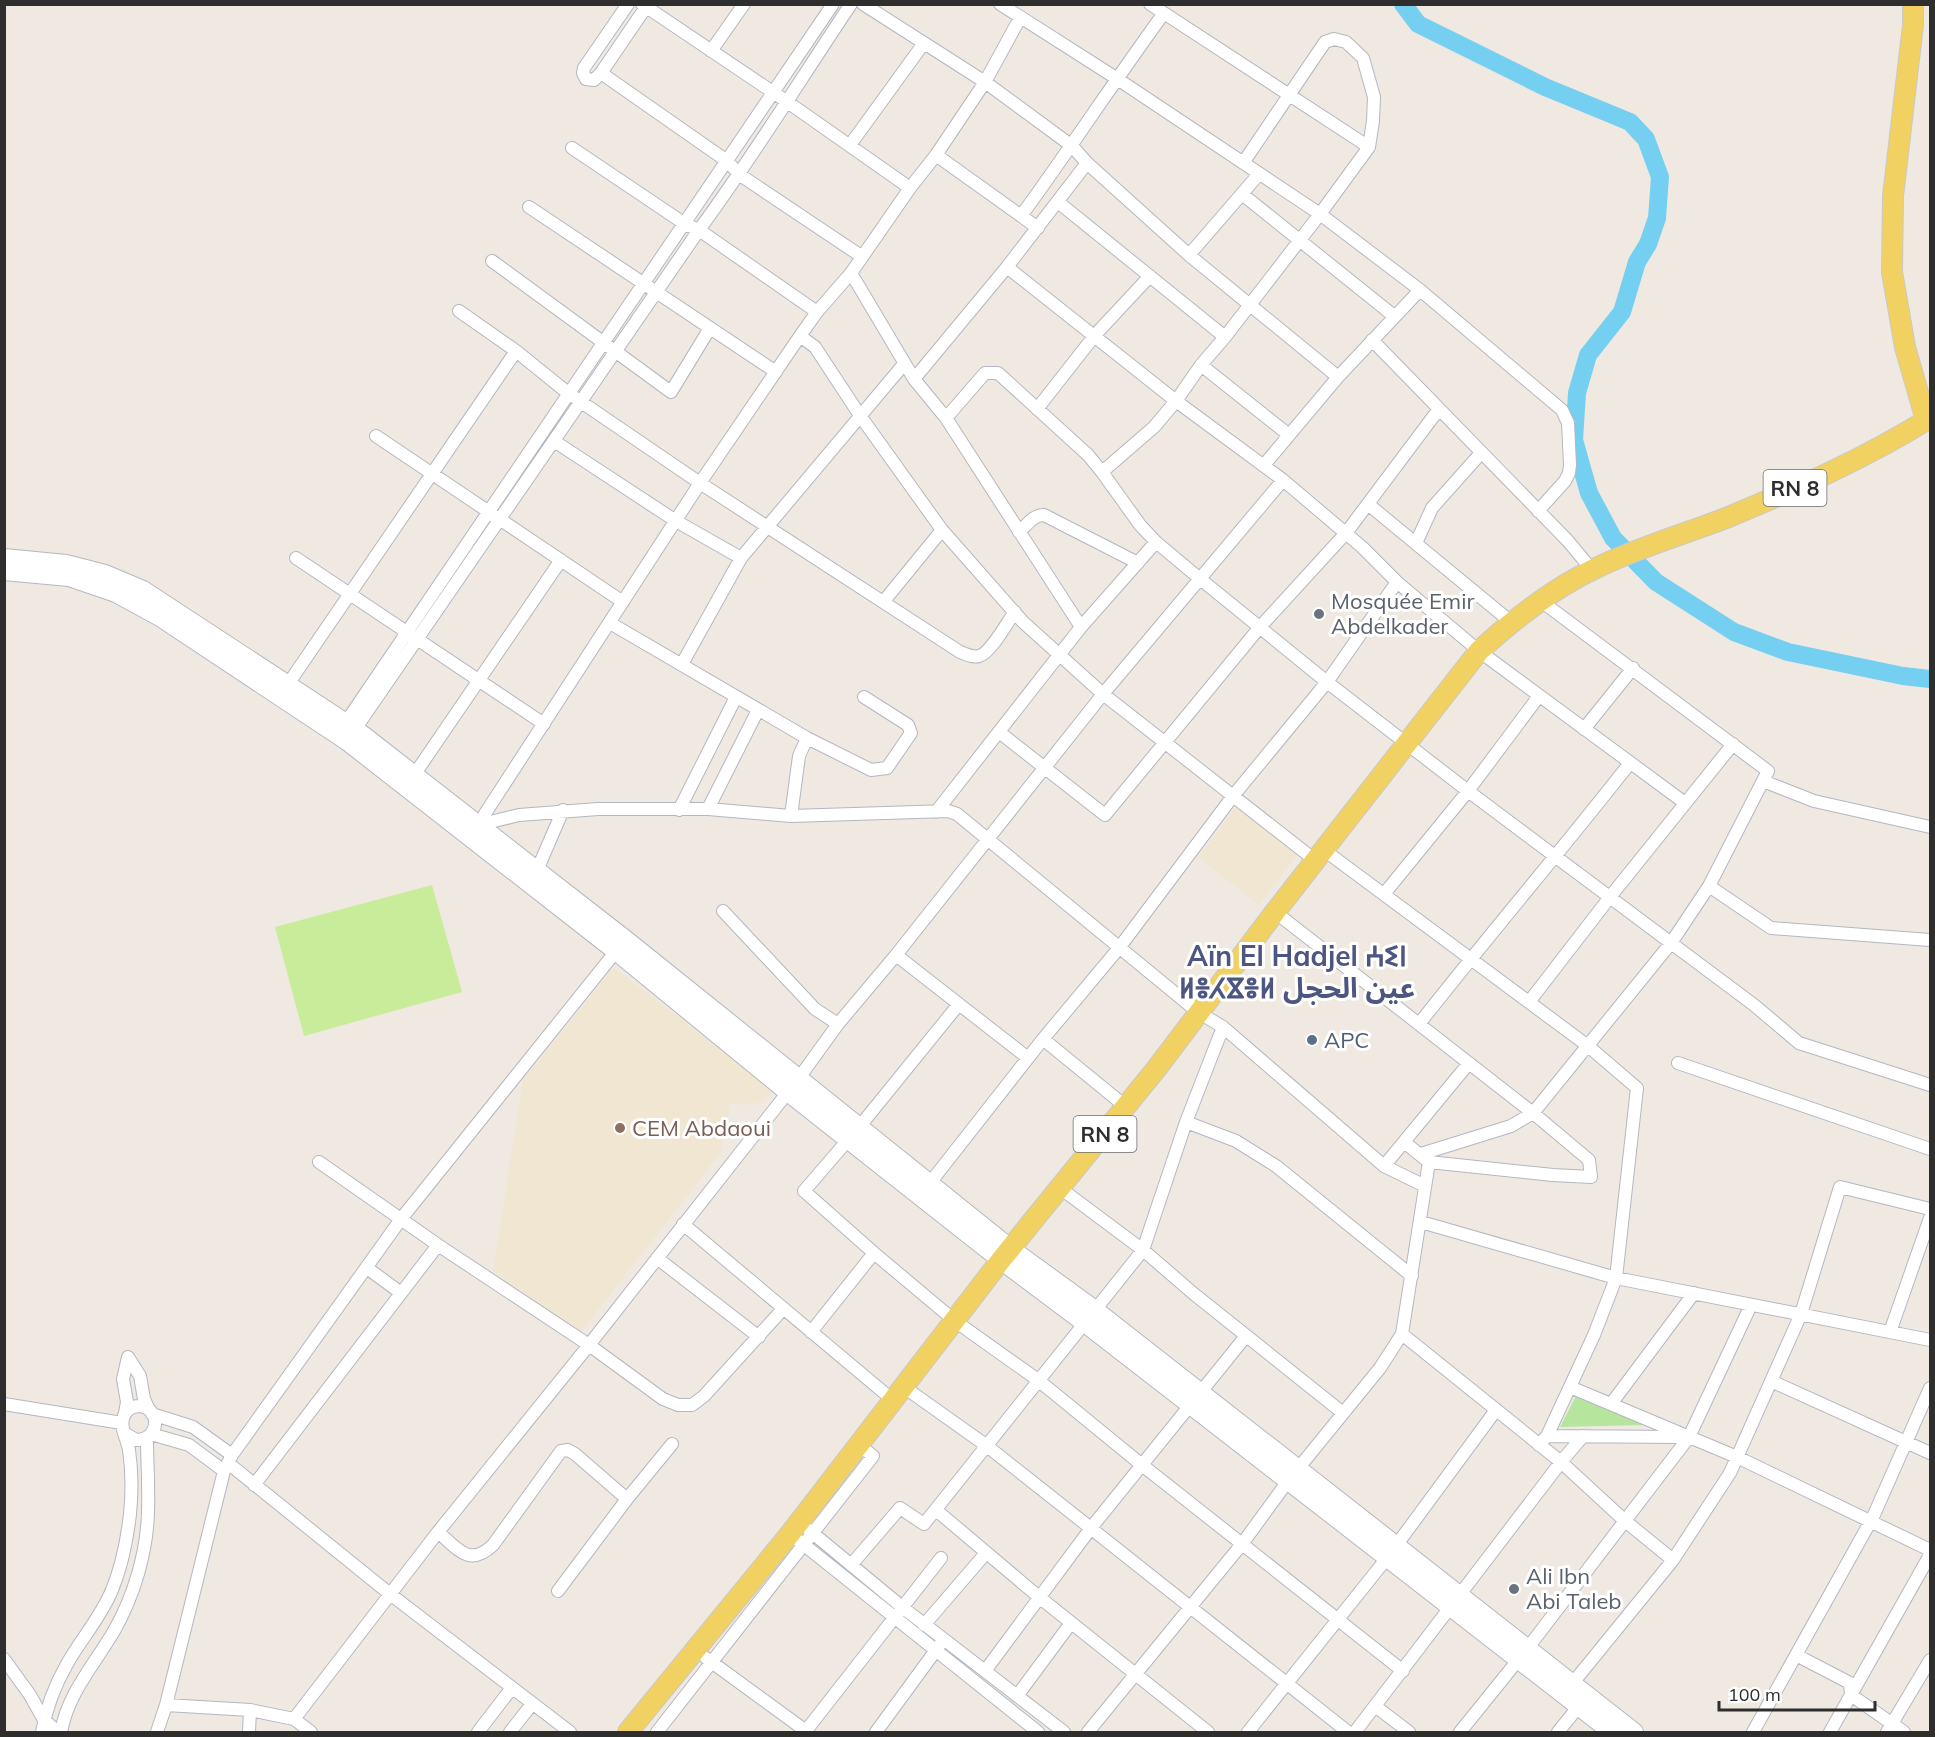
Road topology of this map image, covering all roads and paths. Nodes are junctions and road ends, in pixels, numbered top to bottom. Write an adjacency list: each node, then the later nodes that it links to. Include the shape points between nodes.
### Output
1 (628, 4): 14 (street, via 583,73 591,80)
2 (744, 4): 13 (street)
3 (833, 4): 17 (street)
4 (851, 4): 19 (street)
5 (863, 4): 12 (street)
6 (1000, 4): 11 (street)
7 (1150, 4): 10 (street)
8 (1913, 4): 73 (main road, via 1893,196 1892,272 1905,347)
9 (645, 5): 13 (street); 14 (street)
10 (1164, 14): 15 (street); 18 (street)
11 (1020, 18): 15 (street); 16 (street)
12 (924, 43): 16 (street); 20 (street)
13 (711, 51): 17 (street)
14 (601, 73): 25 (street)
15 (1116, 78): 21 (street); 26 (street)
16 (985, 82): 21 (street); 24 (street)
17 (773, 93): 19 (street); 25 (street)
18 (1289, 95): 22 (street); 22 (street, via 1325,42 1346,42 1363,58 1374,97); 26 (street)
19 (786, 101): 20 (street); 29 (street)
20 (850, 145): 30 (street)
21 (1072, 146): 27 (street); 35 (street)
22 (1369, 147): 34 (street)
23 (572, 148): 36 (street)
24 (936, 155): 30 (street); 35 (street)
25 (727, 161): 29 (street); 36 (street)
26 (1244, 163): 28 (street)
27 (1087, 164): 32 (street); 40 (street)
28 (1259, 174): 31 (street); 34 (street)
29 (740, 175): 38 (street); 41 (street)
30 (910, 188): 41 (street)
31 (1242, 194): 39 (street); 40 (street)
32 (1058, 202): 37 (street); 45 (street)
33 (529, 207): 46 (street)
34 (1320, 214): 39 (street); 47 (street)
35 (1021, 216): 37 (street)
36 (685, 224): 38 (street); 46 (street)
37 (1038, 228): 43 (street)
38 (699, 230): 48 (street); 51 (street)
39 (1300, 240): 49 (street); 52 (street)
40 (1189, 255): 49 (street)
41 (861, 256): 44 (street)
42 (492, 261): 58 (street)
43 (1007, 267): 54 (street); 65 (street)
44 (851, 273): 51 (street); 61 (street)
45 (1150, 276): 54 (street); 56 (street)
46 (643, 284): 48 (street); 58 (street)
47 (1420, 290): 52 (street); 84 (street, via 1565,414 1569,473)
48 (656, 292): 53 (street); 60 (street)
49 (1250, 304): 56 (street); 64 (street)
50 (459, 310): 59 (street)
51 (817, 312): 55 (street)
52 (1394, 316): 57 (street)
53 (710, 328): 60 (street, via 671,392); 63 (street)
54 (1095, 335): 67 (street); 69 (street)
55 (800, 336): 63 (street); 71 (street, via 814,347)
56 (1225, 337): 62 (street)
57 (1372, 340): 64 (street); 70 (street)
58 (605, 343): 60 (street); 66 (street)
59 (516, 351): 66 (street); 80 (street)
60 (616, 351): 68 (street)
61 (904, 364): 65 (street); 71 (street)
62 (1201, 365): 67 (street); 74 (street)
63 (776, 372): 82 (street)
64 (1338, 377): 74 (street)
65 (914, 379): 72 (street)
66 (568, 393): 68 (street); 85 (street)
67 (1176, 401): 78 (street); 79 (street, via 1154,427)
68 (581, 402): 76 (street); 82 (street)
69 (1037, 409): 72 (street, via 991,372 980,377); 79 (street)
70 (1439, 409): 77 (street); 83 (street)
71 (861, 417): 87 (street); 88 (street)
72 (946, 418): 89 (street)
73 (1928, 419): 98 (main road, RN 8, via 1809,482)
74 (1289, 435): 78 (street)
75 (375, 436): 80 (street)
76 (554, 441): 85 (street); 86 (street)
77 (1481, 453): 84 (street); 92 (street, via 1432,508)
78 (1264, 465): 81 (street)
79 (1102, 472): 91 (street)
80 (433, 474): 85 (street); 102 (street)
81 (1283, 480): 90 (street); 100 (street)
82 (700, 483): 86 (street); 87 (street)
83 (1368, 504): 90 (street); 92 (street)
84 (1538, 511): 98 (street)
85 (495, 516): 96 (street); 111 (street)
86 (676, 521): 95 (street); 105 (street)
87 (767, 528): 95 (street); 103 (street)
88 (942, 530): 103 (street); 106 (street)
89 (1020, 532): 97 (street, via 1033,518 1044,515); 109 (street)
90 (1346, 533): 101 (street); 110 (street)
91 (1156, 542): 97 (street); 100 (street)
92 (1416, 543): 108 (street)
93 (4, 558): 118 (main road, via 66,564 105,574 143,590)
94 (296, 558): 102 (street)
95 (741, 558): 114 (street)
96 (561, 560): 105 (street); 116 (street)
97 (1138, 563): 109 (street)
98 (1599, 567): 104 (main road, RN 8)
99 (4, 571): 118 (main road, via 69,577 116,593)
100 (1199, 578): 110 (street); 119 (street)
101 (1397, 582): 112 (street); 117 (street)
102 (350, 594): 111 (street); 118 (street)
103 (884, 601): 106 (street, via 972,656 987,651)
104 (1541, 601): 108 (main road, RN 8); 115 (street)
105 (623, 602): 107 (street)
106 (1015, 612): 113 (street)
107 (610, 622): 114 (street); 124 (street)
108 (1511, 622): 112 (main road, RN 8)
109 (1081, 627): 113 (street)
110 (1260, 627): 117 (street); 129 (street)
111 (412, 635): 116 (street); 126 (street)
112 (1479, 651): 120 (street); 130 (main road, RN 8)
113 (1060, 655): 119 (street); 127 (street)
114 (682, 664): 121 (street)
115 (1633, 668): 125 (street); 131 (street)
116 (479, 680): 124 (street); 134 (street)
117 (1327, 682): 130 (street); 137 (street)
118 (283, 690): 126 (main road)
119 (1103, 694): 129 (street); 133 (street)
120 (1539, 696): 125 (street); 136 (street)
121 (736, 697): 123 (street); 141 (street)
122 (864, 697): 128 (street, via 910,729 887,768 871,770)
123 (758, 710): 128 (street); 139 (street)
124 (544, 724): 145 (street)
125 (1584, 729): 132 (street)
126 (347, 732): 134 (main road)
127 (999, 732): 133 (street); 142 (street)
128 (807, 738): 143 (street, via 799,756)
129 (1166, 741): 133 (street, via 1105,815); 137 (street)
130 (1407, 743): 136 (street); 147 (main road, RN 8)
131 (1733, 744): 135 (street, via 1768,771); 138 (street)
132 (1630, 763): 138 (street); 148 (street)
133 (1045, 766): 146 (street)
134 (410, 781): 145 (main road)
135 (1763, 781): 144 (street, via 1814,801); 150 (street)
136 (1468, 790): 148 (street); 151 (street)
137 (1233, 796): 147 (street); 158 (street)
138 (1685, 803): 152 (street)
139 (708, 809): 141 (street); 143 (street)
140 (563, 810): 141 (street); 145 (street, via 519,815); 149 (street)
141 (679, 810)
142 (936, 812): 143 (street); 146 (street, via 957,814)
143 (791, 816)
144 (1930, 826)
145 (473, 830): 149 (main road)
146 (988, 840): 158 (street); 159 (street)
147 (1320, 855): 151 (street); 154 (main road, RN 8)
148 (1556, 856): 152 (street); 160 (street)
149 (533, 878): 157 (main road)
150 (1708, 886): 155 (street, via 1771,928); 156 (street)
151 (1384, 894): 160 (street)
152 (1610, 897): 156 (street); 161 (street)
153 (723, 911): 164 (street, via 814,1009)
154 (1275, 912): 163 (main road, RN 8); 165 (street)
155 (1930, 940)
156 (1671, 943): 168 (street); 173 (street, via 1799,1043)
157 (621, 945): 172 (main road); 188 (street)
158 (1119, 948): 163 (street); 167 (street)
159 (896, 955): 162 (street); 164 (street)
160 (1470, 958): 161 (street); 165 (street)
161 (1528, 1002): 168 (street)
162 (959, 1004): 169 (street); 177 (street)
163 (1198, 1012): 166 (street); 174 (main road, RN 8)
164 (838, 1024): 172 (street)
165 (1419, 1024): 170 (street)
166 (1223, 1027): 176 (street); 182 (street)
167 (1043, 1039): 169 (street); 174 (street)
168 (1588, 1046): 175 (street); 198 (street, via 1637,1088)
169 (1028, 1058): 185 (street)
170 (1468, 1063): 175 (street); 178 (street)
171 (1678, 1063): 179 (street)
172 (794, 1085): 177 (main road); 190 (street)
173 (1930, 1085)
174 (1125, 1106): 184 (main road, RN 8)
175 (1533, 1113): 180 (street, via 1511,1126); 180 (street, via 1589,1160 1591,1177)
176 (1186, 1122): 192 (street); 197 (street, via 1236,1141 1276,1166)
177 (854, 1133): 185 (main road); 193 (street, via 804,1191)
178 (1404, 1142): 180 (street); 182 (street)
179 (1930, 1149)
180 (1425, 1158): 183 (street)
181 (319, 1162): 188 (street)
182 (1384, 1166): 183 (street)
183 (1425, 1186): 189 (street)
184 (1060, 1188): 192 (street); 194 (main road, RN 8)
185 (925, 1190): 194 (main road)
186 (1930, 1209): 203 (street, via 1840,1187)
187 (1930, 1218): 207 (street)
188 (401, 1220): 191 (street); 196 (street)
189 (1421, 1222): 197 (street); 198 (street)
190 (683, 1224): 195 (street); 202 (street)
191 (438, 1245): 199 (street); 212 (street)
192 (1143, 1250): 204 (street); 209 (street)
193 (874, 1253): 205 (street); 206 (street)
194 (1006, 1255): 204 (main road); 205 (main road, RN 8)
195 (657, 1258): 210 (street); 212 (street)
196 (367, 1268): 199 (street); 235 (street)
197 (1412, 1276): 208 (street)
198 (1616, 1278): 200 (street); 215 (street)
199 (401, 1293): 238 (street)
200 (1694, 1293): 201 (street); 220 (street)
201 (1751, 1305): 203 (street); 227 (street)
202 (783, 1308): 206 (street); 210 (street)
203 (1801, 1314): 207 (street); 214 (street)
204 (1090, 1316): 213 (street); 218 (main road)
205 (955, 1321): 213 (street); 217 (main road, RN 8)
206 (811, 1332): 217 (street)
207 (1890, 1332): 211 (street)
208 (1402, 1334): 221 (street); 223 (street)
209 (1246, 1335): 218 (street); 223 (street)
210 (759, 1337): 212 (street, via 692,1405 663,1399)
211 (1930, 1340)
212 (589, 1345): 244 (street)
213 (1038, 1380): 231 (street); 236 (street)
214 (1771, 1381): 229 (street); 233 (street)
215 (1570, 1387): 220 (street); 228 (street)
216 (1930, 1388): 229 (street)
217 (899, 1394): 231 (street); 245 (main road, RN 8)
218 (1195, 1400): 236 (street); 237 (main road)
219 (4, 1404): 224 (street)
220 (1611, 1404): 227 (street)
221 (1496, 1410): 228 (street); 248 (street)
222 (151, 1412): 224 (street, via 139,1406 129,1409); 224 (street, via 140,1376 128,1357 123,1379 127,1402); 225 (street, via 155,1424); 235 (street, via 192,1427)
223 (1343, 1413): 237 (street)
224 (124, 1423): 225 (street, via 135,1440); 287 (street, via 130,1513 124,1551 112,1591 67,1664)
225 (149, 1436): 235 (street, via 189,1445); 289 (street, via 143,1556 129,1599 114,1630 83,1676)
226 (1584, 1436): 227 (street); 228 (street); 234 (street)
227 (1689, 1437): 233 (street); 241 (street)
228 (1543, 1441): 234 (street)
229 (1906, 1442): 232 (street); 242 (street)
230 (672, 1444): 239 (street)
231 (987, 1446): 240 (street); 243 (street)
232 (1930, 1453)
233 (1737, 1457): 242 (street); 252 (street)
234 (1561, 1462): 241 (street); 257 (street)
235 (228, 1463): 238 (street); 282 (street)
236 (1142, 1465): 243 (street); 246 (street)
237 (1293, 1475): 246 (street); 248 (main road)
238 (255, 1485): 255 (street)
239 (627, 1499): 244 (street, via 575,1454 561,1451 484,1553 476,1557 466,1555); 254 (street)
240 (936, 1510): 249 (street); 253 (street, via 924,1524 900,1508)
241 (1624, 1520): 252 (street); 267 (street)
242 (1870, 1521): 247 (street); 268 (street)
243 (1091, 1528): 256 (street); 259 (street)
244 (438, 1532): 255 (street)
245 (802, 1533): 253 (street); 260 (street); 265 (main road, RN 8); 271 (street)
246 (1242, 1544): 259 (street); 261 (street)
247 (1930, 1550)
248 (1392, 1552): 257 (main road); 261 (street)
249 (986, 1553): 256 (street); 263 (street)
250 (1930, 1555): 278 (street)
251 (941, 1558): 258 (street)
252 (1673, 1560): 276 (street)
253 (851, 1565): 258 (street)
254 (558, 1591)
255 (390, 1594): 277 (street); 285 (street)
256 (1039, 1597): 262 (street); 272 (street)
257 (1456, 1602): 267 (main road); 273 (street)
258 (902, 1607): 260 (street); 263 (street)
259 (1191, 1608): 274 (street); 275 (street)
260 (893, 1618): 266 (street); 298 (street)
261 (1338, 1620): 273 (street); 275 (street)
262 (1071, 1623): 274 (street); 279 (street)
263 (924, 1625): 264 (street)
264 (944, 1640): 266 (street); 272 (street)
265 (695, 1650): 271 (street); 296 (main road, RN 8)
266 (936, 1651): 299 (street); 300 (street)
267 (1523, 1655): 276 (main road); 280 (main road); 308 (street)
268 (1796, 1655): 278 (street, via 1850,1683); 312 (street)
269 (4, 1659): 287 (street, via 30,1695)
270 (1930, 1660): 288 (street)
271 (711, 1662): 297 (street); 298 (street)
272 (985, 1671): 279 (street)
273 (1403, 1671): 283 (street)
274 (1136, 1675): 302 (street); 303 (street)
275 (1287, 1684): 304 (street); 305 (street)
276 (1572, 1684): 280 (main road)
277 (511, 1689): 281 (street); 293 (street)
278 (1851, 1695): 288 (street); 313 (street)
279 (1017, 1696): 286 (street)
280 (1583, 1701): 309 (street); 310 (main road); 311 (main road)
281 (532, 1704): 294 (street); 295 (street)
282 (166, 1705): 284 (street); 290 (street)
283 (1375, 1706): 306 (street); 307 (street)
284 (250, 1710): 285 (street); 291 (street)
285 (294, 1719): 292 (street)
286 (1046, 1719): 300 (street); 301 (street)
287 (43, 1726): 289 (street)
288 (1889, 1728): 314 (street)
289 (59, 1732)
290 (157, 1732)
291 (249, 1732)
292 (311, 1732)
293 (478, 1732)
294 (510, 1732)
295 (570, 1732)
296 (628, 1732)
297 (657, 1732)
298 (806, 1732)
299 (876, 1732)
300 (1036, 1732)
301 (1064, 1732)
302 (1088, 1732)
303 (1208, 1732)
304 (1248, 1732)
305 (1348, 1732)
306 (1355, 1732)
307 (1409, 1732)
308 (1460, 1732)
309 (1558, 1732)
310 (1612, 1732)
311 (1634, 1732)
312 (1753, 1732)
313 (1830, 1732)
314 (1904, 1732)

